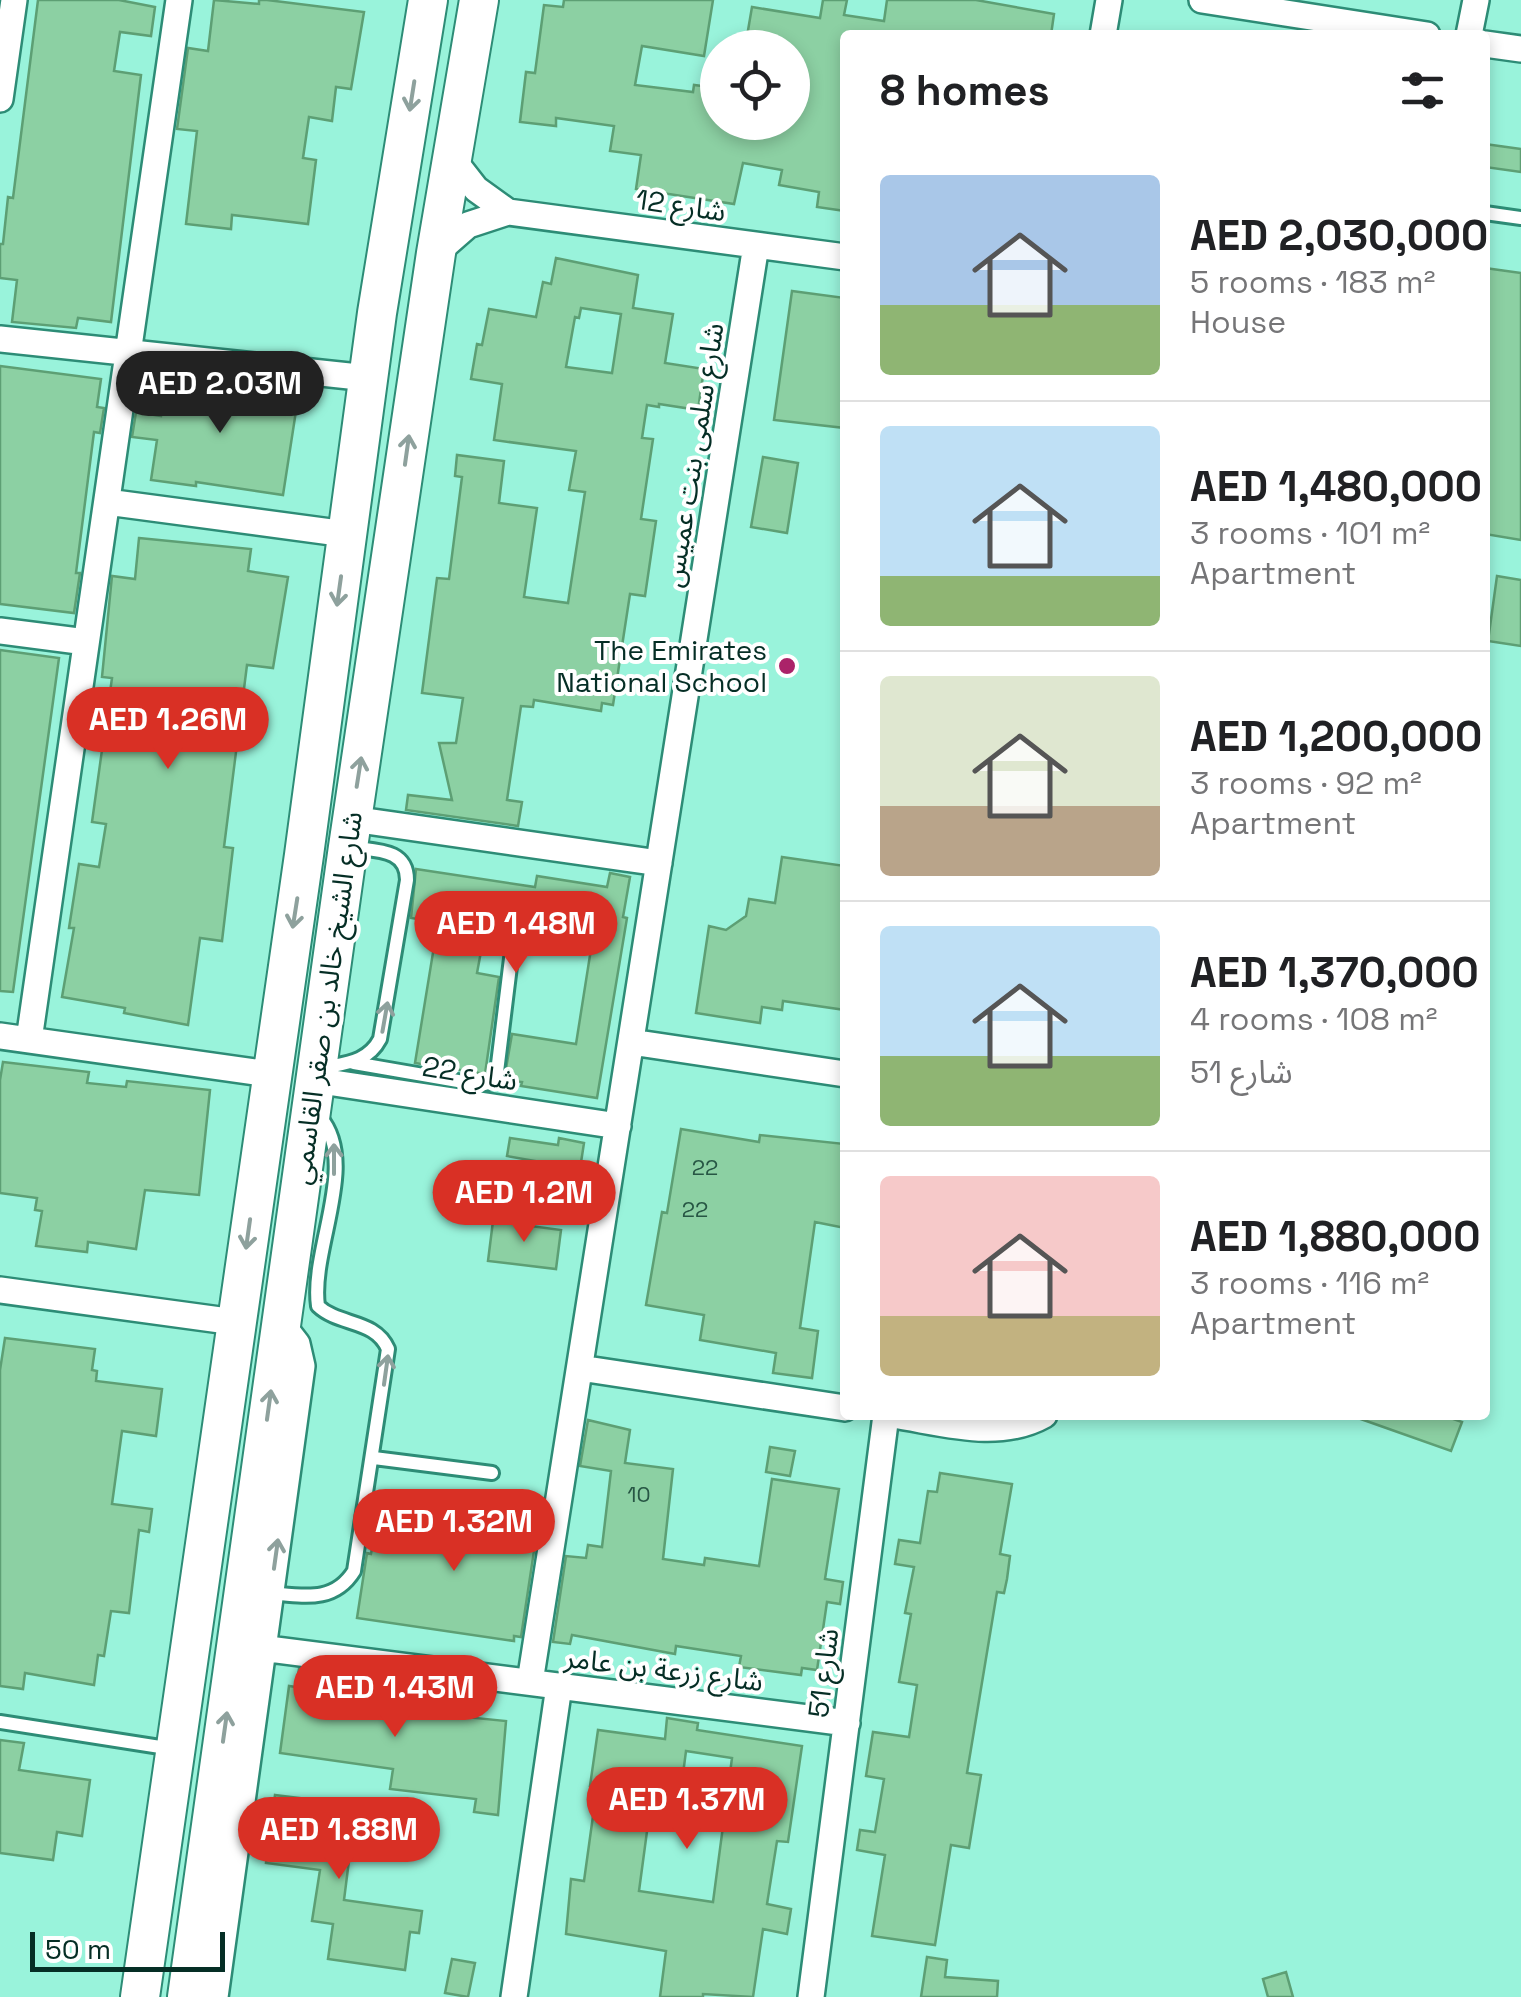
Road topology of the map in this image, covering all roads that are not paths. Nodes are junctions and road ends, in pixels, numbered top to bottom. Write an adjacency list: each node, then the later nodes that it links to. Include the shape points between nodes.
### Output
1 (14, 0): 14 (street)
2 (179, 0): 24 (street)
3 (428, 0): 22 (main road, شارع الشيخ خالد بن صقر القاسمي, one-way to 22)
4 (479, 0): 15 (main road, شارع الشيخ خالد بن صقر القاسمي)
5 (1108, 0): 9 (street)
6 (1202, 0): 8 (street)
7 (1476, 0): 11 (street)
8 (1338, 28): 10 (street)
9 (1104, 30)
10 (1363, 30)
11 (1470, 30)
12 (1490, 45): 13 (street)
13 (1521, 49)
14 (0, 99)
15 (451, 158): 16 (street, via 476,189); 20 (main road, شارع الشيخ خالد بن صقر القاسمي)
16 (508, 212): 19 (street, شارع 12); 20 (street, شارع 12, via 468,225)
17 (1490, 214): 18 (lane)
18 (1521, 218)
19 (756, 246): 21 (street, شارع 12); 32 (street, شارع سلمى بنت عميس)
20 (436, 253): 26 (main road, شارع الشيخ خالد بن صقر القاسمي)
21 (840, 257)
22 (377, 313): 25 (main road, شارع الشيخ خالد بن صقر القاسمي); 26 (main road, via 394,301 410,312)
23 (0, 339): 24 (street)
24 (128, 353): 25 (street); 27 (street)
25 (368, 378): 28 (main road, شارع الشيخ خالد بن صقر القاسمي)
26 (415, 397): 31 (main road, شارع الشيخ خالد بن صقر القاسمي, one-way to 26)
27 (106, 502): 28 (street); 30 (street)
28 (346, 534): 38 (main road, شارع الشيخ خالد بن صقر القاسمي, one-way to 38)
29 (0, 632): 30 (street)
30 (86, 642): 35 (street)
31 (350, 833): 32 (street); 39 (main road, شارع الشيخ خالد بن صقر القاسمي); 39 (lane, one-way to 31, via 369,1054 380,1040 407,871 400,858)
32 (659, 863): 36 (street, شارع سلمى بنت عميس)
33 (514, 934): 39 (lane, via 492,1082)
34 (0, 1036): 35 (street)
35 (29, 1040): 38 (street)
36 (631, 1042): 37 (street); 40 (street, شارع سلمى بنت عميس)
37 (840, 1073)
38 (270, 1074): 42 (main road, شارع الشيخ خالد بن صقر القاسمي, one-way to 42)
39 (323, 1080): 40 (street, شارع 22); 43 (main road, شارع الشيخ خالد بن صقر القاسمي); 49 (lane, one-way to 39, via 388,1349 376,1330 318,1306 336,1147 322,1119)
40 (618, 1126): 44 (street, شارع سلمى بنت عميس)
41 (0, 1290): 42 (street)
42 (236, 1322): 57 (main road, شارع الشيخ خالد بن صقر القاسمي)
43 (280, 1322): 51 (street, one-way to 43, via 302,1366 297,1344); 52 (main road, شارع الشيخ خالد بن صقر القاسمي, one-way to 43)
44 (580, 1368): 45 (street); 53 (street, شارع سلمى بنت عميس)
45 (840, 1407)
46 (888, 1420): 56 (street, شارع 51)
47 (923, 1420): 48 (street, via 977,1428)
48 (1029, 1420)
49 (374, 1458): 50 (lane); 51 (lane, via 358,1558 347,1582 325,1596)
50 (492, 1472)
51 (270, 1594): 52 (street)
52 (250, 1646): 53 (street, شارع زرعة بن عامر); 59 (main road, شارع الشيخ خالد بن صقر القاسمي, one-way to 52); 60 (street)
53 (530, 1682): 54 (street, شارع زرعة بن عامر)
54 (559, 1686): 56 (street, شارع زرعة بن عامر); 61 (street)
55 (0, 1722): 57 (lane)
56 (847, 1723): 62 (street, شارع 51)
57 (175, 1749): 58 (main road, شارع الشيخ خالد بن صقر القاسمي)
58 (140, 1997)
59 (187, 1997)
60 (215, 1997)
61 (514, 1997)
62 (811, 1997)

